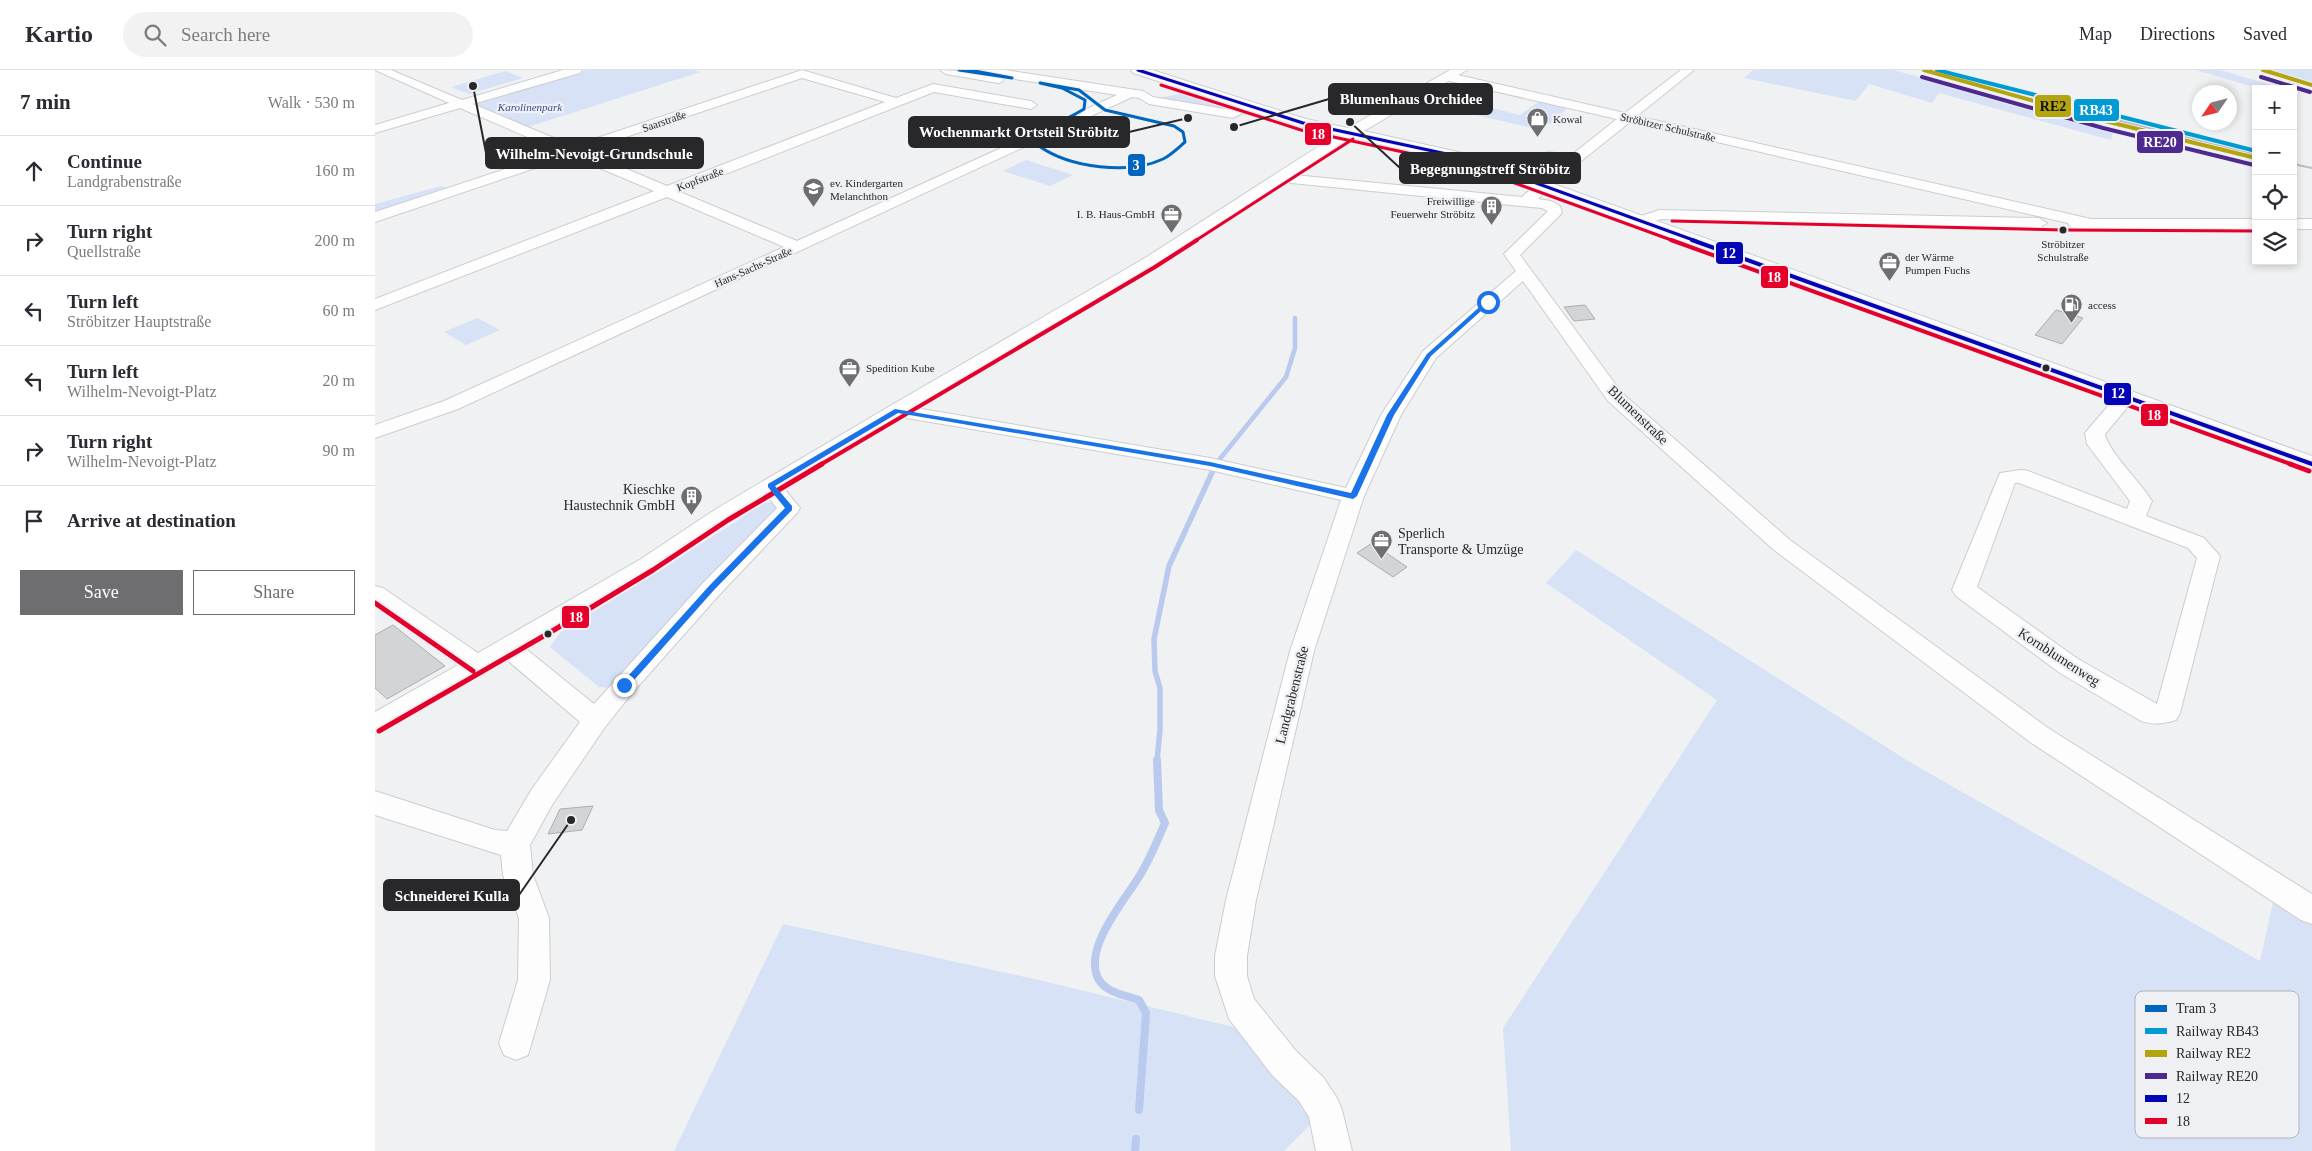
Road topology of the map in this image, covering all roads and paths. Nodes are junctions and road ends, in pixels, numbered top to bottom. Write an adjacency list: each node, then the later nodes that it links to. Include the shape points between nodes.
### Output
1 (381, 70): 12 (street)
2 (576, 70): 12 (street)
3 (946, 70): 9 (street, via 1085,94)
4 (982, 70): 9 (street)
5 (1138, 70): 8 (main road)
6 (1688, 70): 15 (street)
7 (1455, 73): 15 (street, Ströbitzer Schulstraße); 17 (main road)
8 (1190, 87): 10 (street); 14 (main road)
9 (1125, 95): 10 (street); 29 (street, Hans-Sachs-Straße)
10 (1143, 96): 14 (street, via 1149,100 1233,114)
11 (897, 102): 13 (street, Kopfstraße, via 933,88); 18 (street, Saarstraße, via 803,74); 21 (street, Kopfstraße)
12 (463, 104): 16 (street); 18 (street)
13 (1031, 105)
14 (1250, 106): 17 (main road)
15 (1627, 118): 20 (street); 25 (street, Ströbitzer Schulstraße)
16 (375, 129)
17 (1349, 133): 19 (street); 20 (main road, via 1470,159)
18 (574, 151): 21 (street); 23 (street, Saarstraße)
19 (1280, 178): 22 (street); 33 (street, via 1151,261)
20 (1543, 186): 22 (street); 24 (main road)
21 (668, 191): 29 (street); 31 (street, Kopfstraße)
22 (1526, 202): 30 (street, Blumenstraße, via 1546,204 1555,212 1512,254)
23 (375, 217)
24 (1641, 221): 25 (street, via 1659,214); 32 (main road)
25 (2091, 224): 26 (street)
26 (2252, 224)
27 (2297, 224): 28 (street)
28 (2312, 224)
29 (798, 247): 34 (street, Hans-Sachs-Straße, via 451,405)
30 (1525, 271): 37 (street, Landgrabenstraße, via 1429,355 1391,415); 46 (street, Blumenstraße, via 1615,397 1782,545 2039,735)
31 (375, 305)
32 (2127, 396): 35 (main road); 38 (street, via 2095,433 2097,444 2141,501)
33 (897, 410): 36 (street); 37 (street, via 1214,465)
34 (375, 432)
35 (2312, 464)
36 (771, 486): 40 (street); 42 (street, via 789,508 705,594)
37 (1353, 496): 48 (street, Landgrabenstraße, via 1302,651 1241,900 1231,956 1231,976 1241,1008 1284,1063 1311,1089 1325,1110)
38 (2134, 519): 38 (street, Kornblumenweg, via 2196,543 2209,556 2167,713 2150,714 2085,675 1964,590 2007,478 2021,476)
39 (375, 594): 41 (street)
40 (509, 648): 41 (street); 42 (street)
41 (477, 665): 43 (street)
42 (597, 720): 45 (street, via 542,798)
43 (375, 724)
44 (375, 803): 45 (street, via 495,842)
45 (515, 844): 47 (street, via 518,875 534,918 534,980)
46 (2312, 910)
47 (516, 1043)
48 (1334, 1151)

